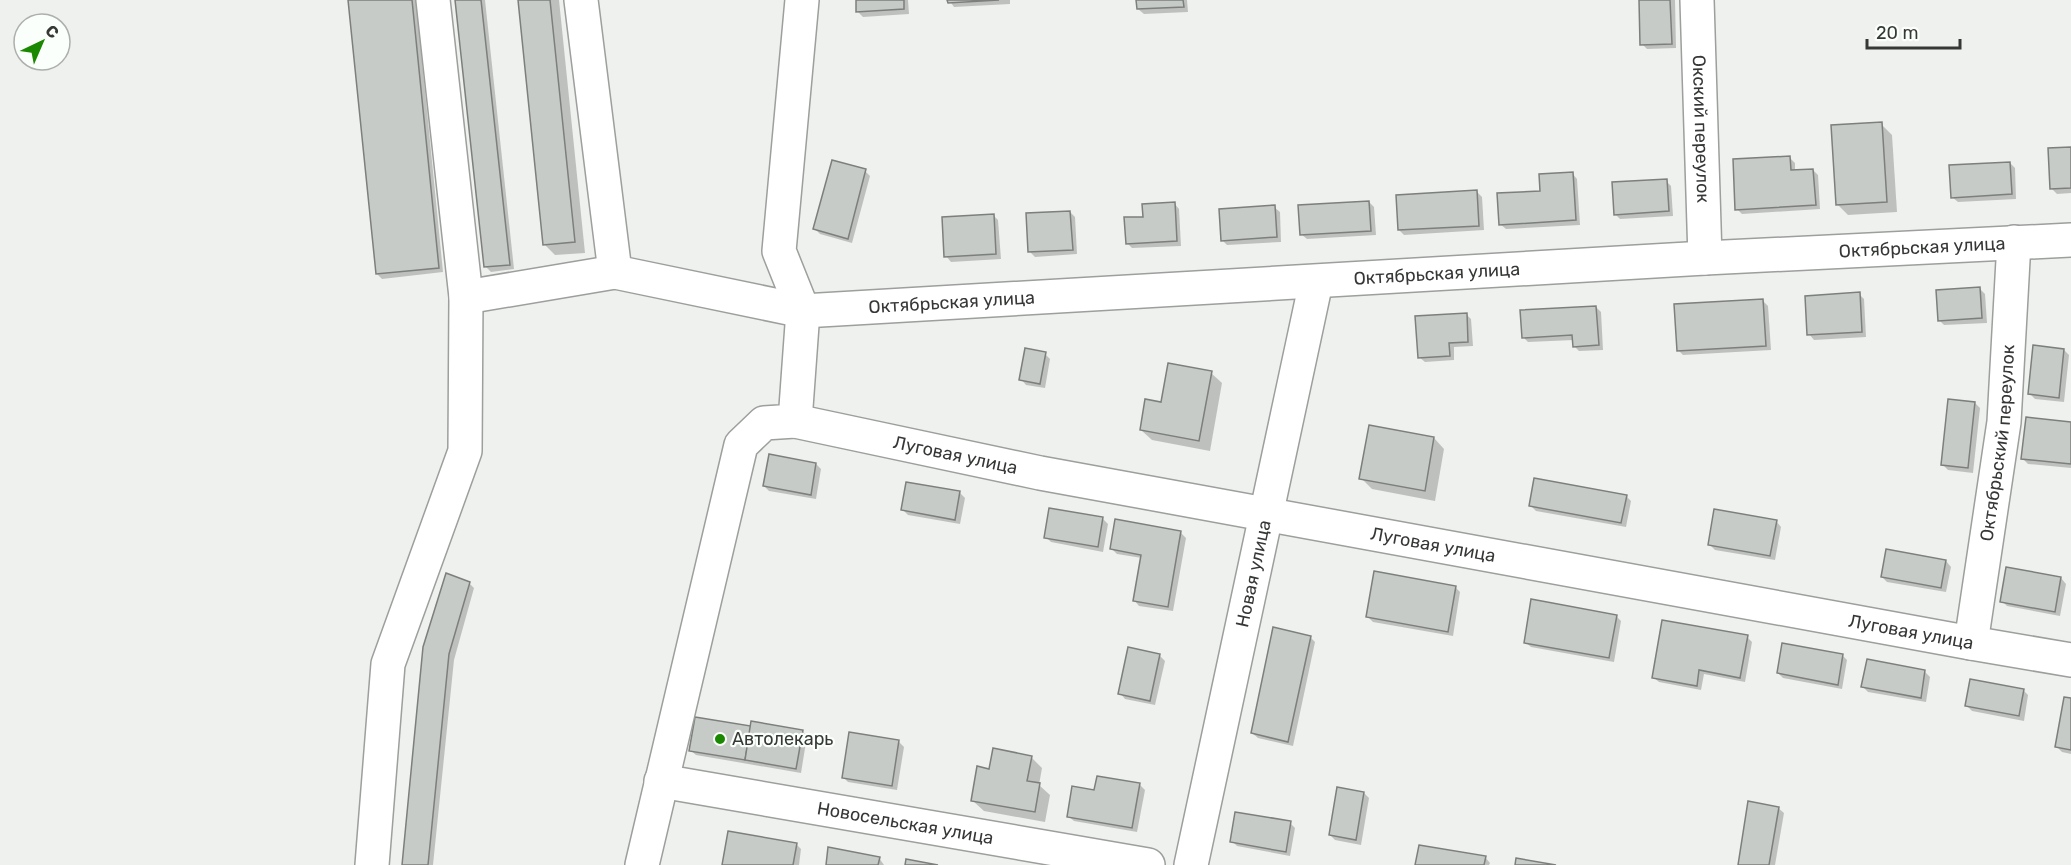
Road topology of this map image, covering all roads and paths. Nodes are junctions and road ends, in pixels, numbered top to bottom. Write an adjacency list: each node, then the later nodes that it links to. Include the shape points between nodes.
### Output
1 (433, 0): 10 (street)
2 (581, 0): 8 (street)
3 (801, 0): 11 (street, via 779,251)
4 (1697, 0): 7 (street, Окский переулок)
5 (2071, 240): 6 (street, Октябрьская улица)
6 (2014, 242): 7 (street, Октябрьская улица); 14 (street, Октябрьский переулок, via 2004,422)
7 (1705, 258): 9 (street, Октябрьская улица)
8 (615, 272): 10 (street); 11 (street, Октябрьская улица)
9 (1316, 282): 11 (street, Октябрьская улица); 13 (street, Новая улица)
10 (466, 297): 17 (street, via 465,451 388,664)
11 (803, 311): 12 (street)
12 (795, 421): 13 (street, Луговая улица, via 1040,473); 16 (street, Луговая улица, via 764,423 741,445)
13 (1266, 515): 14 (street, Луговая улица); 20 (street, Новая улица)
14 (1971, 644): 15 (street, Луговая улица)
15 (2071, 660)
16 (661, 781): 18 (street, Луговая улица); 19 (street, Новосельская улица)
17 (372, 865)
18 (642, 865)
19 (1148, 865)
20 (1191, 865)

